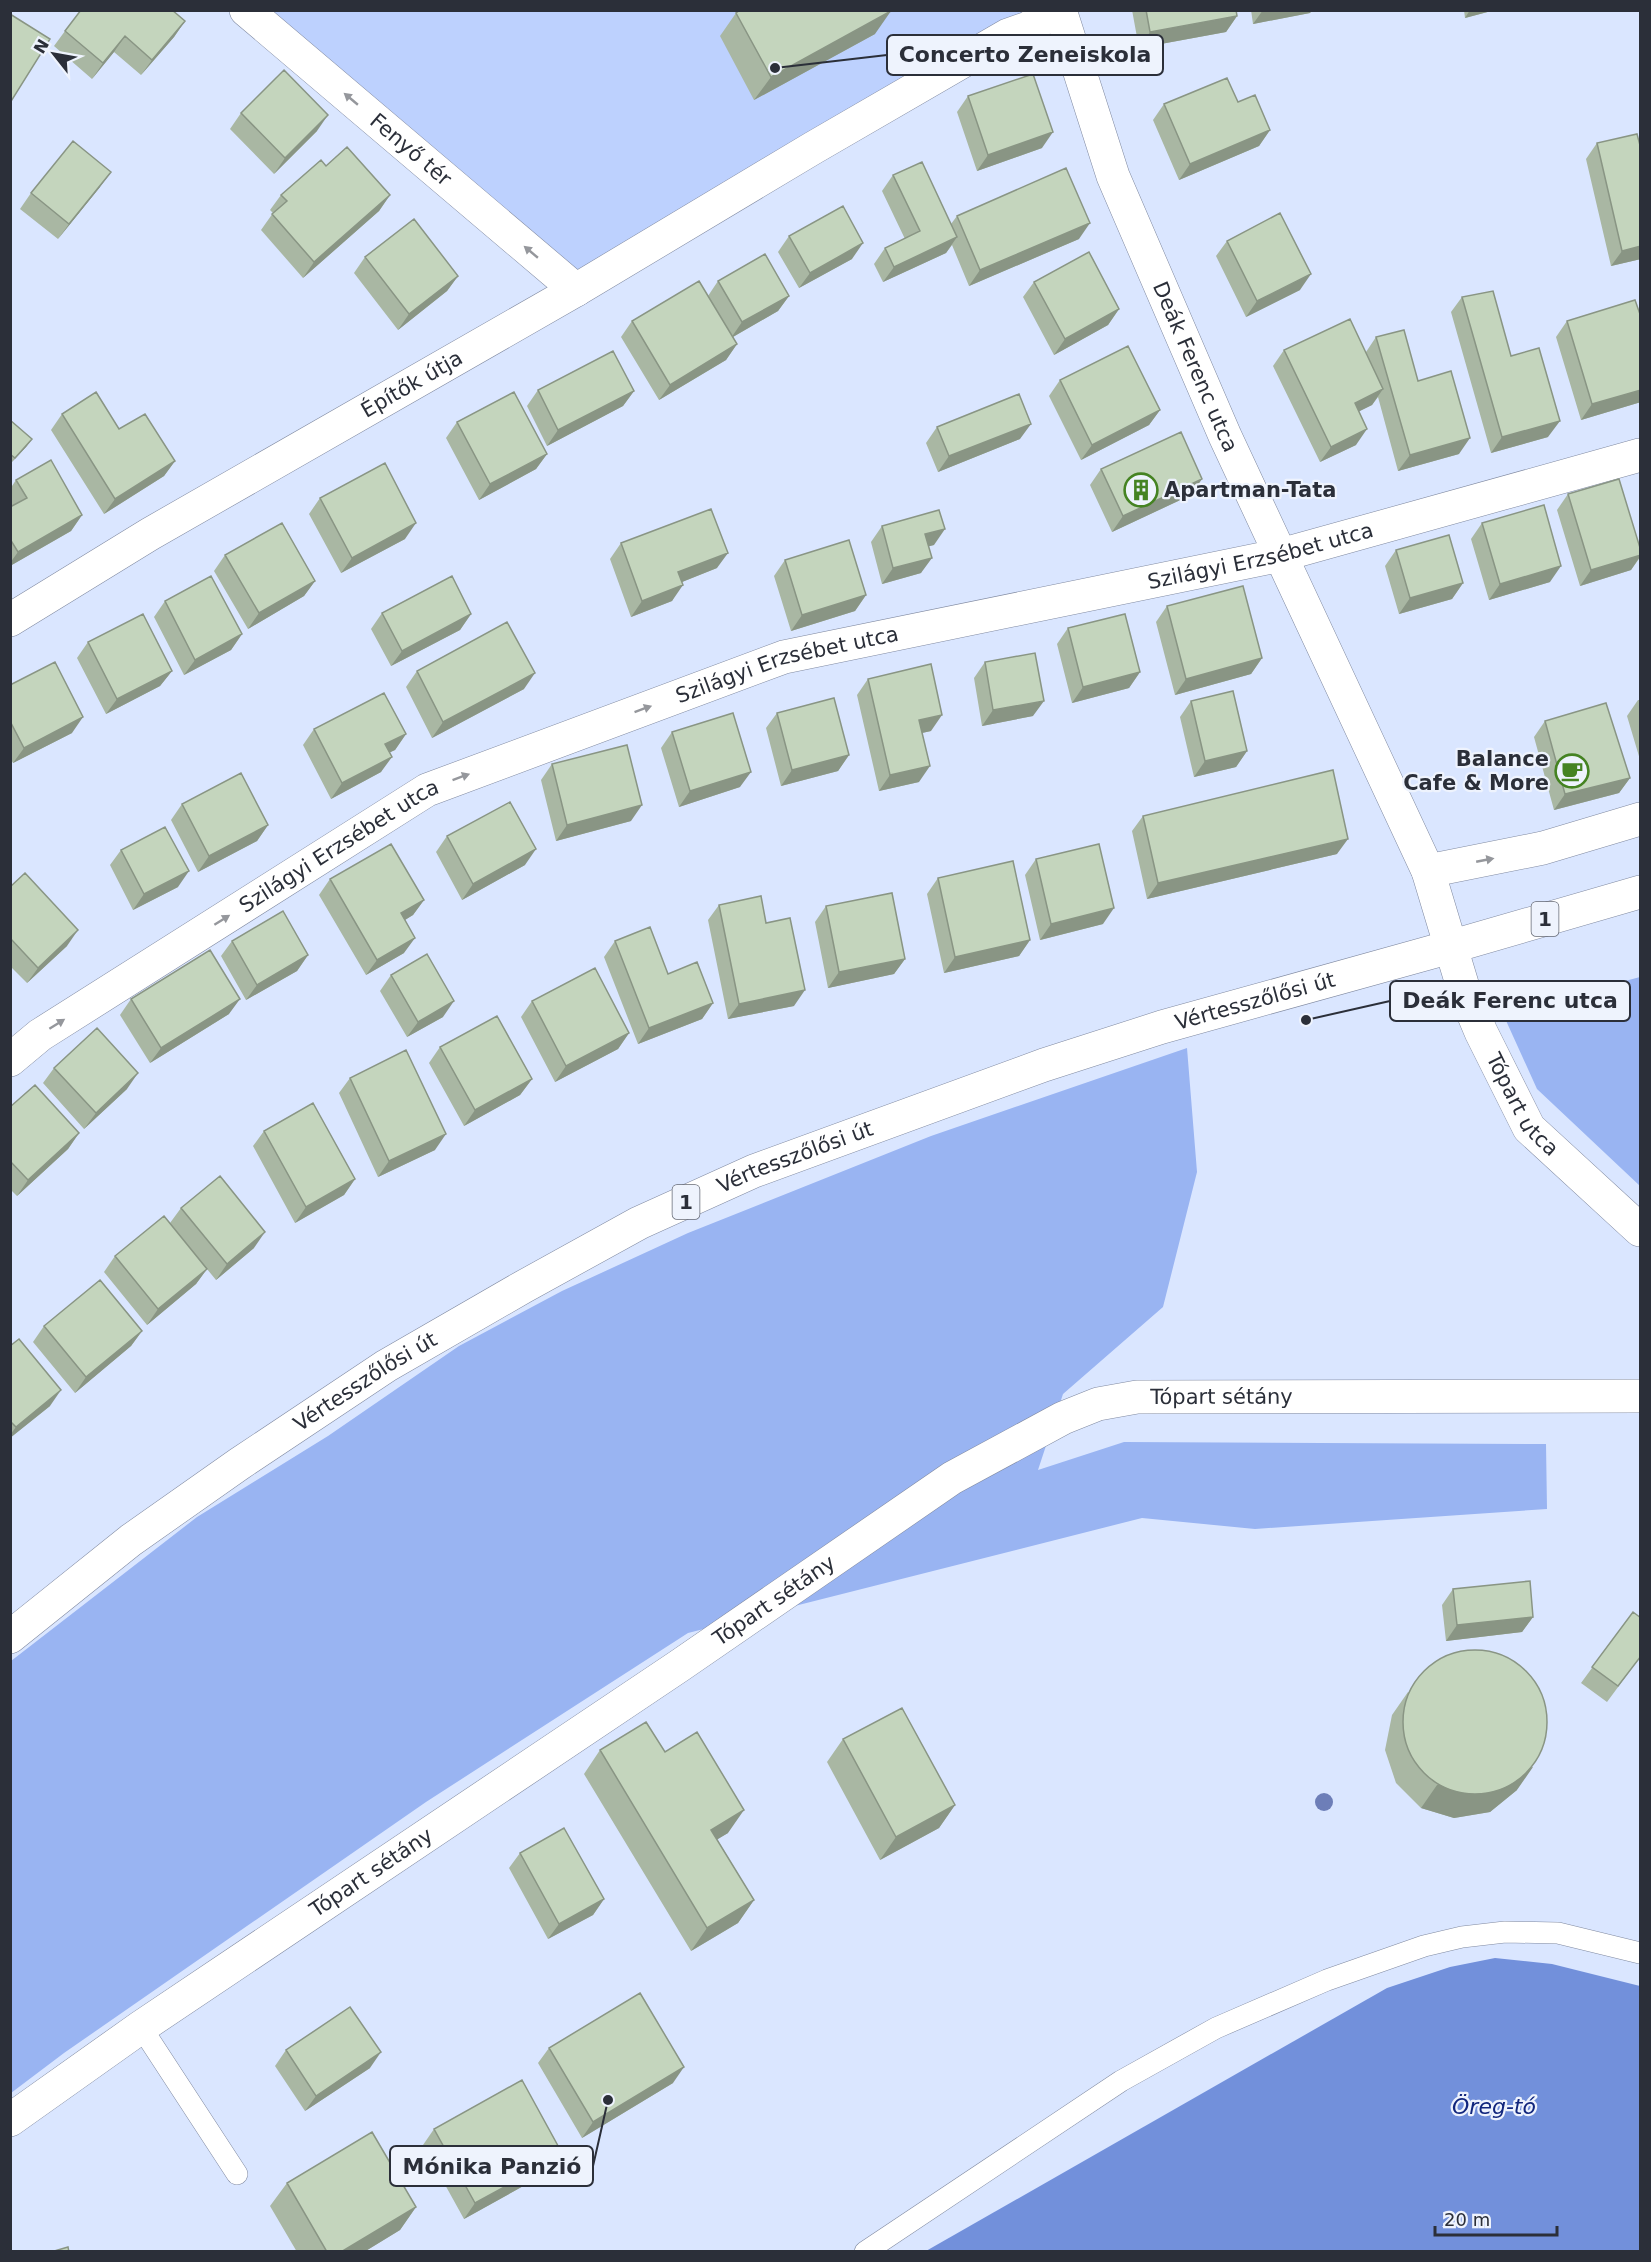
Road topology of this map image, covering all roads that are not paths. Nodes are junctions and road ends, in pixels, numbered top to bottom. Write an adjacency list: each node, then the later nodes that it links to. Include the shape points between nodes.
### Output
1 (246, 10): 3 (street, Fenyő tér, one-way to 1)
2 (1058, 10): 3 (street, Építők útja, via 813,148); 5 (street, Deák Ferenc utca, via 1113,176)
3 (576, 290): 6 (street, Építők útja, via 150,534)
4 (1641, 455): 5 (street, Szilágyi Erzsébet utca)
5 (1281, 555): 8 (street, Deák Ferenc utca); 11 (street, Szilágyi Erzsébet utca, one-way to 5, via 40,1035 427,790 784,657)
6 (10, 620)
7 (1641, 819): 8 (street, one-way to 7, via 1543,848)
8 (1428, 871): 10 (street, Deák Ferenc utca)
9 (1641, 892): 10 (street, Vértesszőlősi út / 1)
10 (1450, 947): 12 (street, Tópart utca, via 1481,1032 1529,1128); 14 (street, Vértesszőlősi út / 1, via 1162,1027 1044,1065 754,1171 639,1223 386,1366 131,1540)
11 (10, 1060)
12 (1641, 1230)
13 (1641, 1396): 16 (street, Tópart sétány, via 1137,1397 1098,1404 1062,1418 952,1478)
14 (10, 1637)
15 (1641, 1953): 19 (lane, via 1558,1933 1505,1932 1424,1946 1328,1980 1216,2028 1122,2081)
16 (141, 2027): 17 (street, Tópart sétány); 18 (lane)
17 (10, 2121)
18 (237, 2174)
19 (865, 2252)

